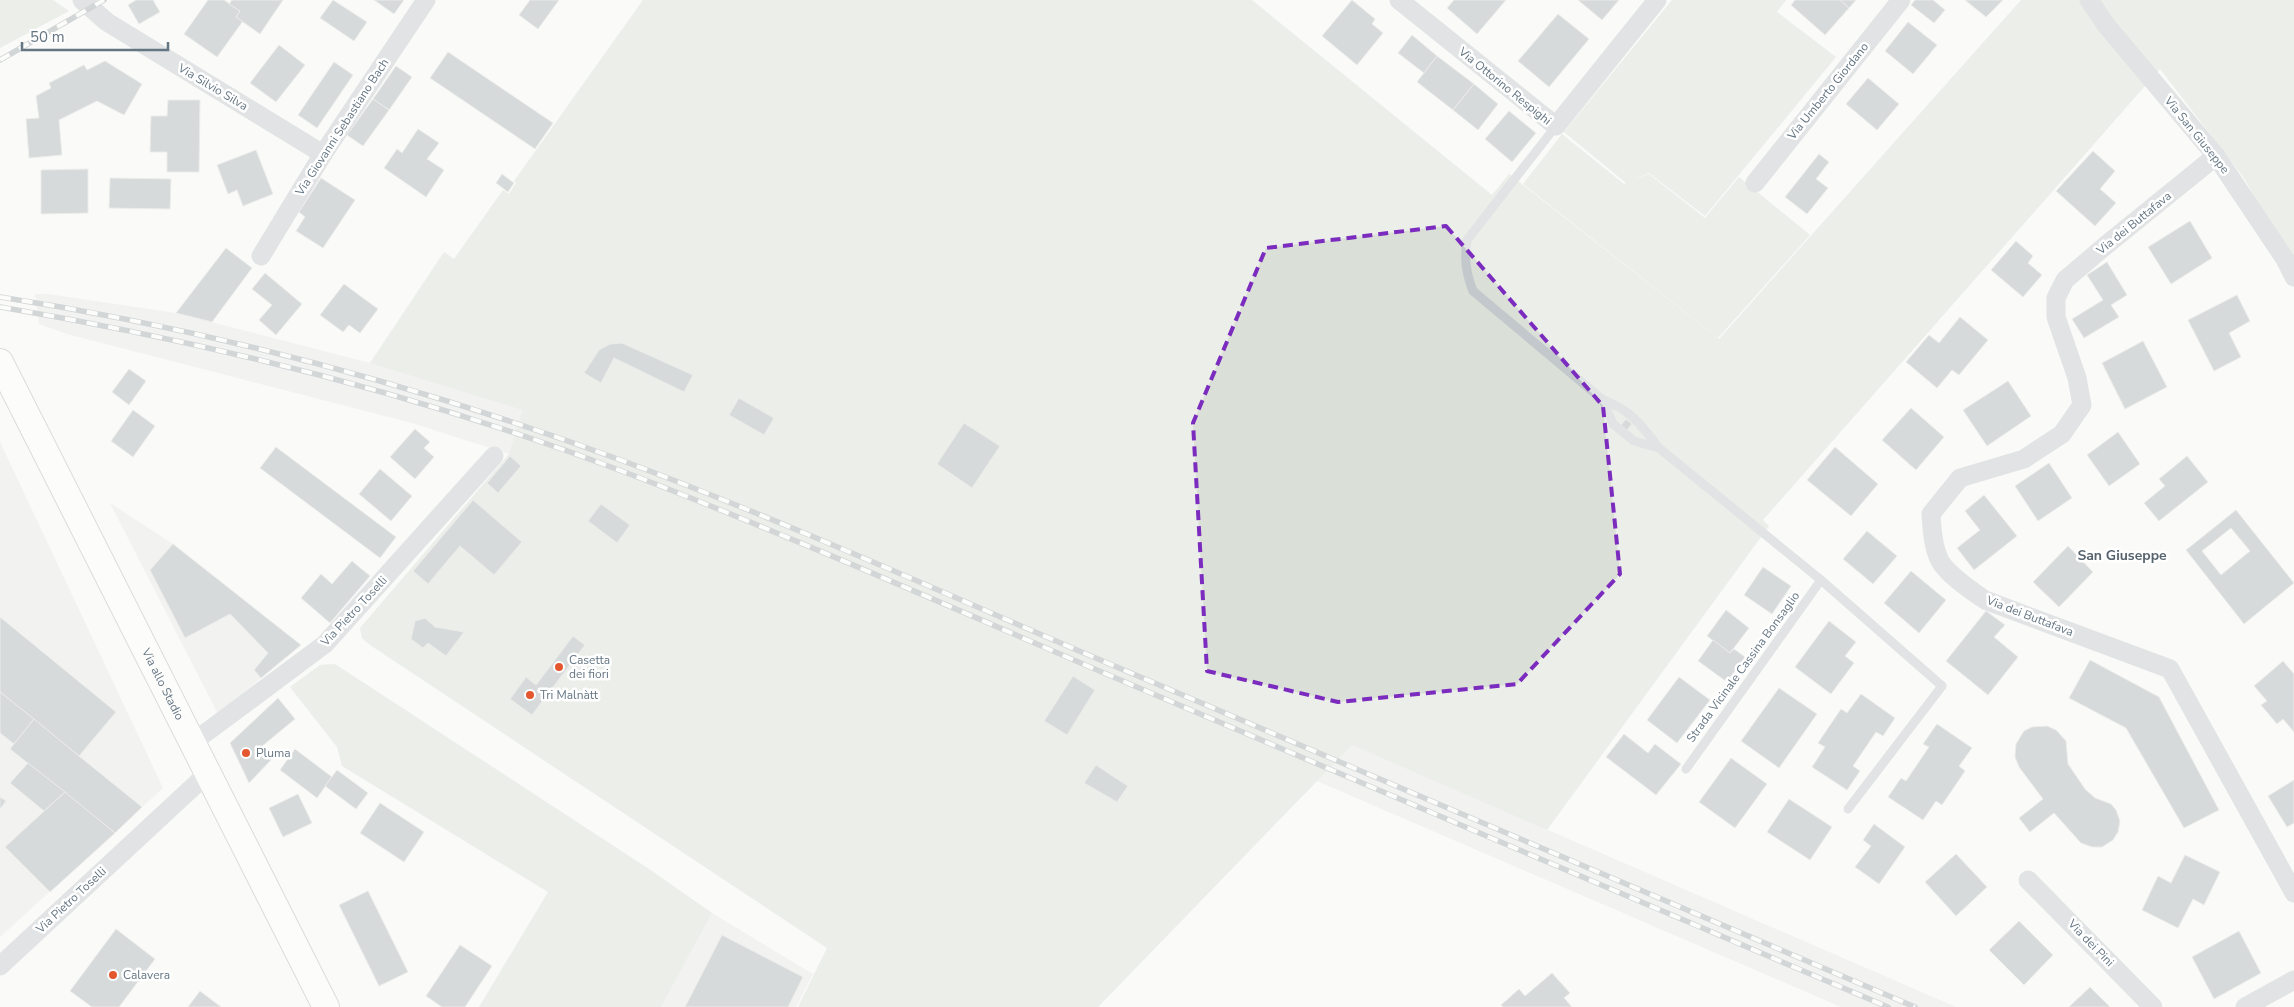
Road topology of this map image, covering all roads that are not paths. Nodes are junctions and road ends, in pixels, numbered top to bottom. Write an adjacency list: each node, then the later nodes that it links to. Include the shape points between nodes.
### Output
1 (82, 0): 8 (street, Via Silvio Silva, via 107,22)
2 (426, 0): 8 (street, Via Giovanni Sebastiano Bach)
3 (1657, 0): 7 (street, Via Ottorino Respighi)
4 (1901, 0): 10 (street, Via Umberto Giordano)
5 (2089, 0): 9 (street, Via San Giuseppe, via 2106,25)
6 (1402, 1): 7 (street, Via Ottorino Respighi)
7 (1556, 126): 14 (lane, via 1467,240 1465,265 1473,291)
8 (322, 154): 11 (street, Via Giovanni Sebastiano Bach)
9 (2216, 156): 12 (street, Via San Giuseppe); 23 (street, Via dei Buttafava, via 2065,280 2056,298 2056,317 2078,378 2082,405 2062,434 2024,459 1960,478 1931,514 1933,539 1941,562 1986,600 2170,669)
10 (1755, 183)
11 (261, 256)
12 (2294, 277)
13 (0, 362): 18 (main road, Via allo Stadio)
14 (1603, 400): 15 (lane, via 1619,405 1641,424); 15 (lane, via 1613,424 1634,441)
15 (1658, 448): 17 (lane)
16 (494, 456): 18 (street, Via Pietro Toselli, via 325,644)
17 (1821, 580): 19 (lane, Strada Vicinale Cassina Bonsaglio); 21 (lane, via 1942,686)
18 (192, 743): 20 (main road, Via allo Stadio)
19 (1686, 769)
20 (207, 774): 24 (street, Via Pietro Toselli); 26 (main road, Via allo Stadio)
21 (1848, 809)
22 (2028, 880): 27 (street, Via dei Pini)
23 (2294, 893)
24 (0, 966)
25 (2294, 980): 28 (street)
26 (326, 1007)
27 (2153, 1007)
28 (2245, 1007)

